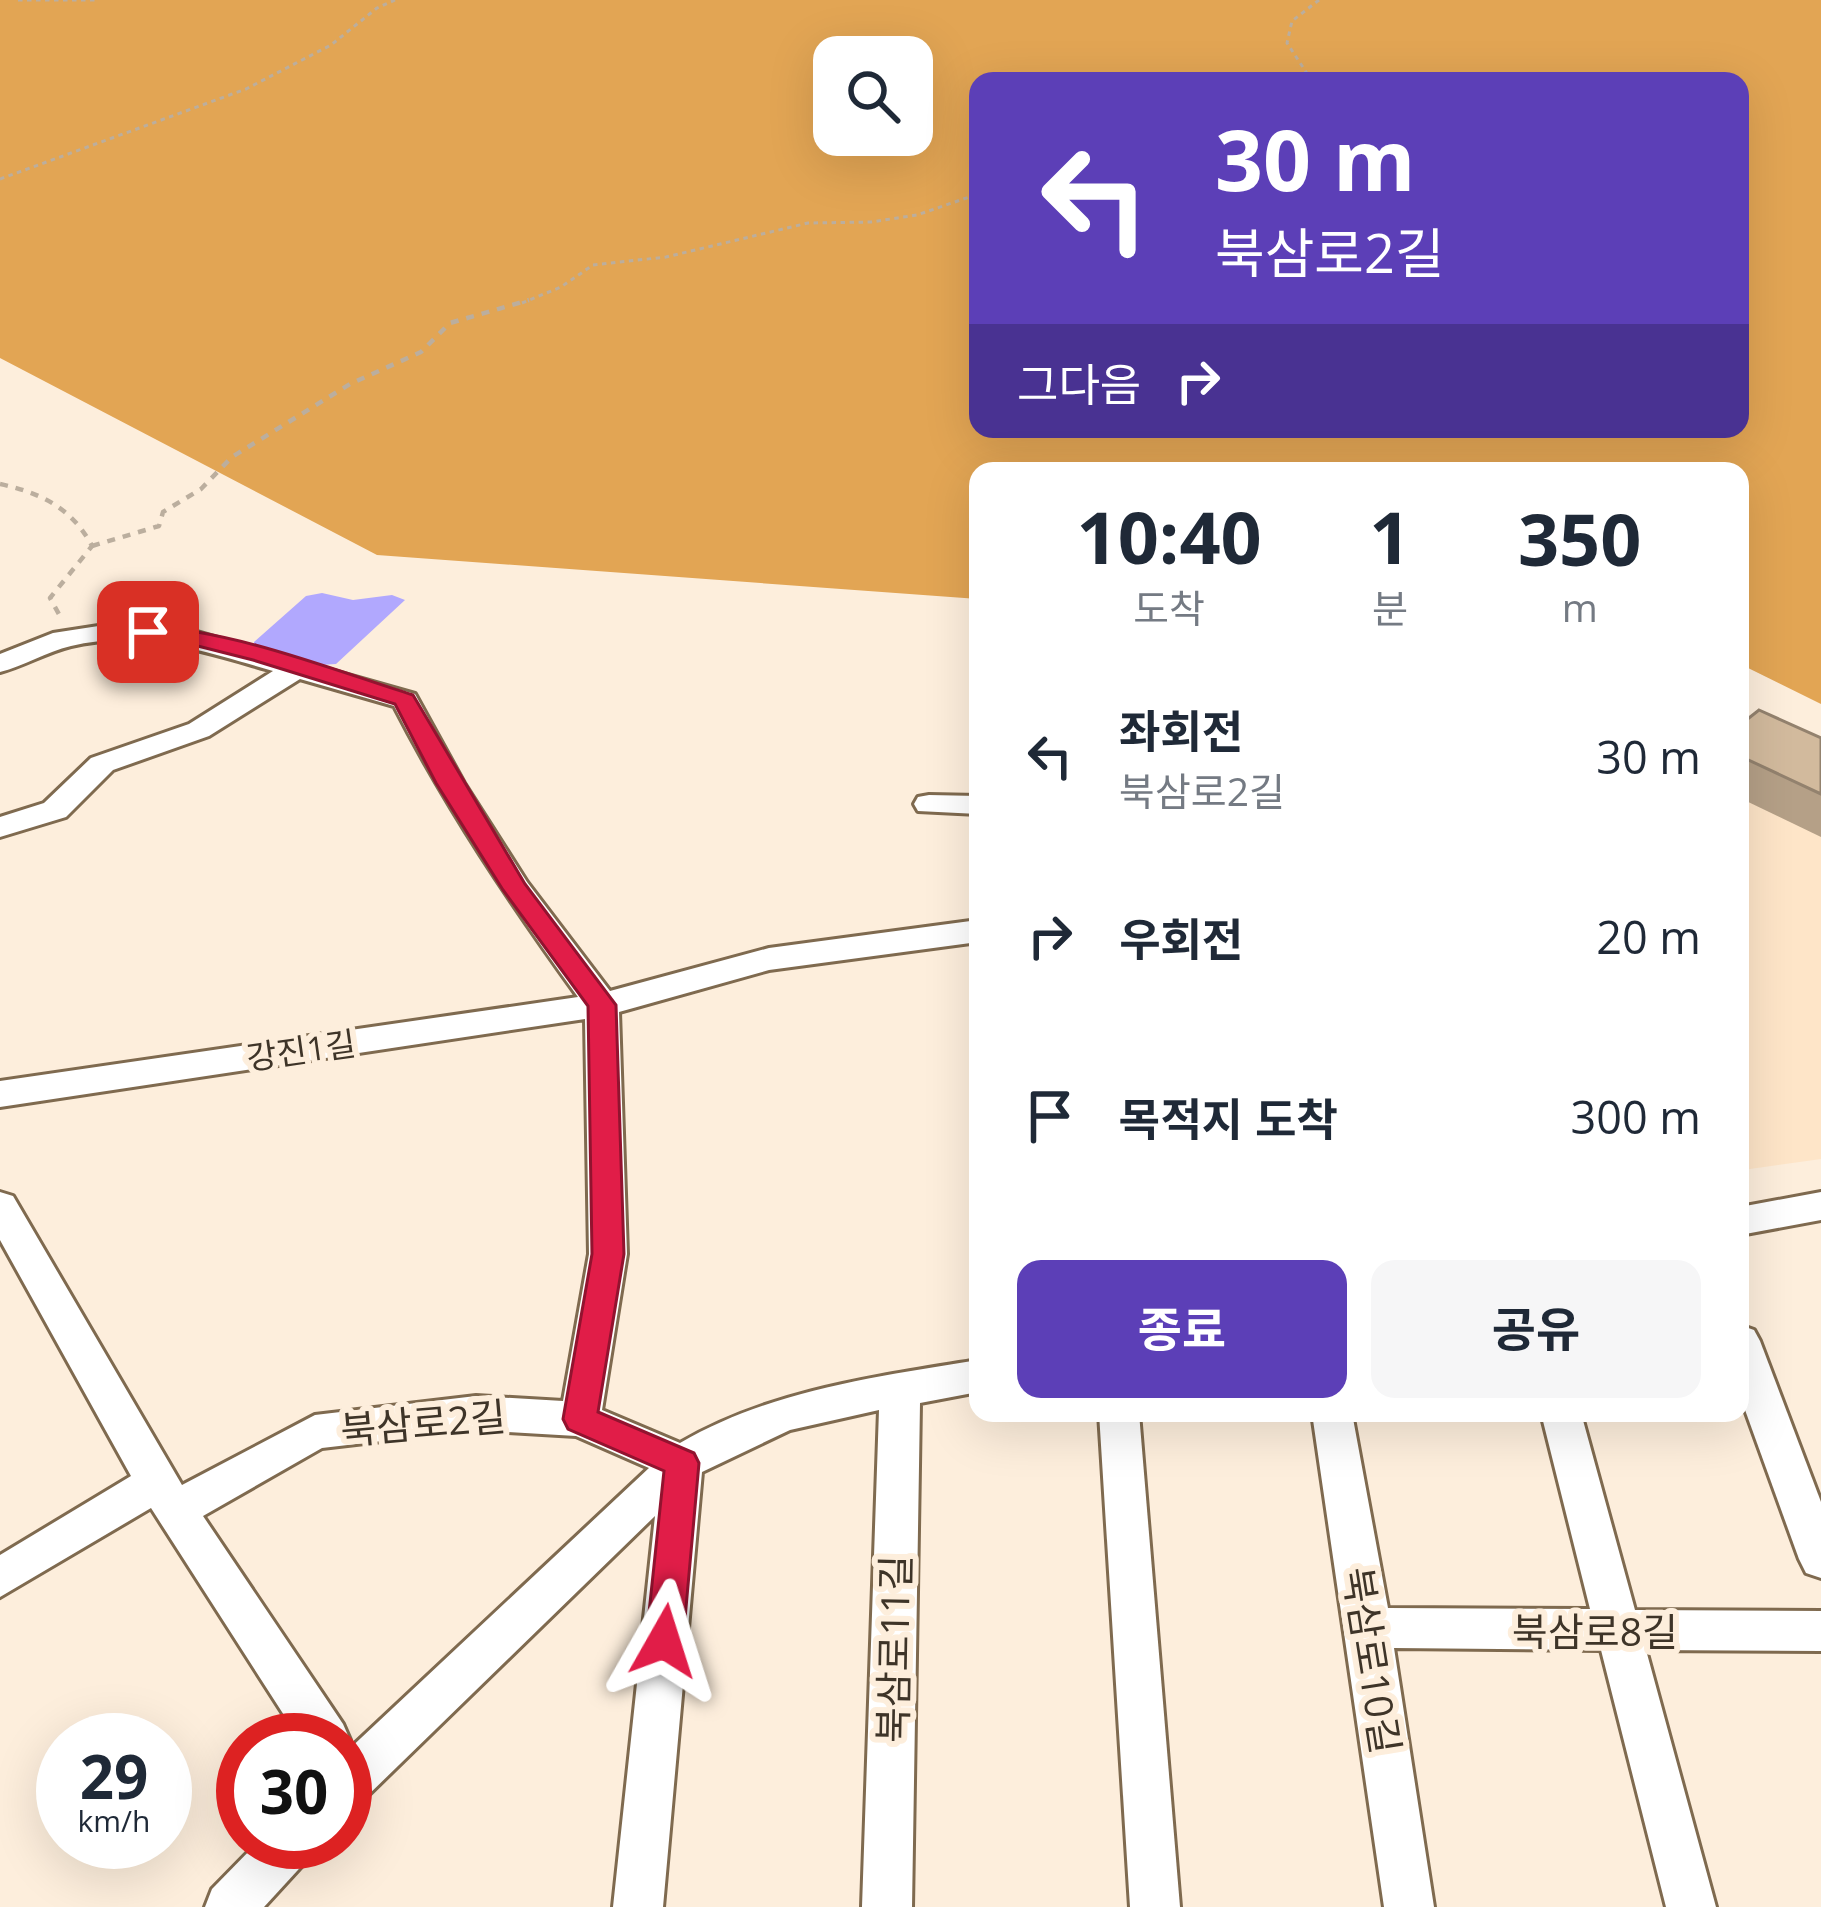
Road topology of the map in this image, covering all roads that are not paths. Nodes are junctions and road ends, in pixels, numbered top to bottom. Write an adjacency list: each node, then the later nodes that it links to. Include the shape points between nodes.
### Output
1 (0, 664): 2 (street, via 63,639 118,631 179,634)
2 (296, 669): 5 (street, via 199,730 101,764 55,810); 7 (street, via 405,700 516,890)
3 (929, 804): 4 (street)
4 (969, 806)
5 (0, 827)
6 (969, 932): 7 (street, 강진1길, via 769,959)
7 (602, 1005): 8 (street, 강진1길); 15 (street, via 608,1254)
8 (0, 1094)
9 (0, 1206): 20 (street)
10 (1821, 1206): 11 (street)
11 (1749, 1219)
12 (1749, 1365): 21 (street)
13 (969, 1378): 14 (street)
14 (900, 1390): 19 (street, via 761,1419); 31 (street, 북삼로11길)
15 (580, 1419): 19 (street, 북삼로2길); 20 (street, 북삼로2길, via 476,1413 315,1432)
16 (1120, 1422): 32 (street)
17 (1334, 1422): 23 (street, 북삼로10길)
18 (1564, 1422): 24 (street)
19 (682, 1463): 27 (street); 30 (street)
20 (166, 1496): 22 (street, 북삼로2길); 26 (street)
21 (1821, 1558)
22 (0, 1579)
23 (1369, 1628): 24 (street, 북삼로8길); 33 (street, 북삼로10길)
24 (1619, 1631): 25 (street, 북삼로8길); 34 (street)
25 (1821, 1631)
26 (307, 1713)
27 (372, 1740)
28 (266, 1869): 29 (street)
29 (230, 1907)
30 (638, 1907)
31 (887, 1907)
32 (1155, 1907)
33 (1409, 1907)
34 (1691, 1907)

